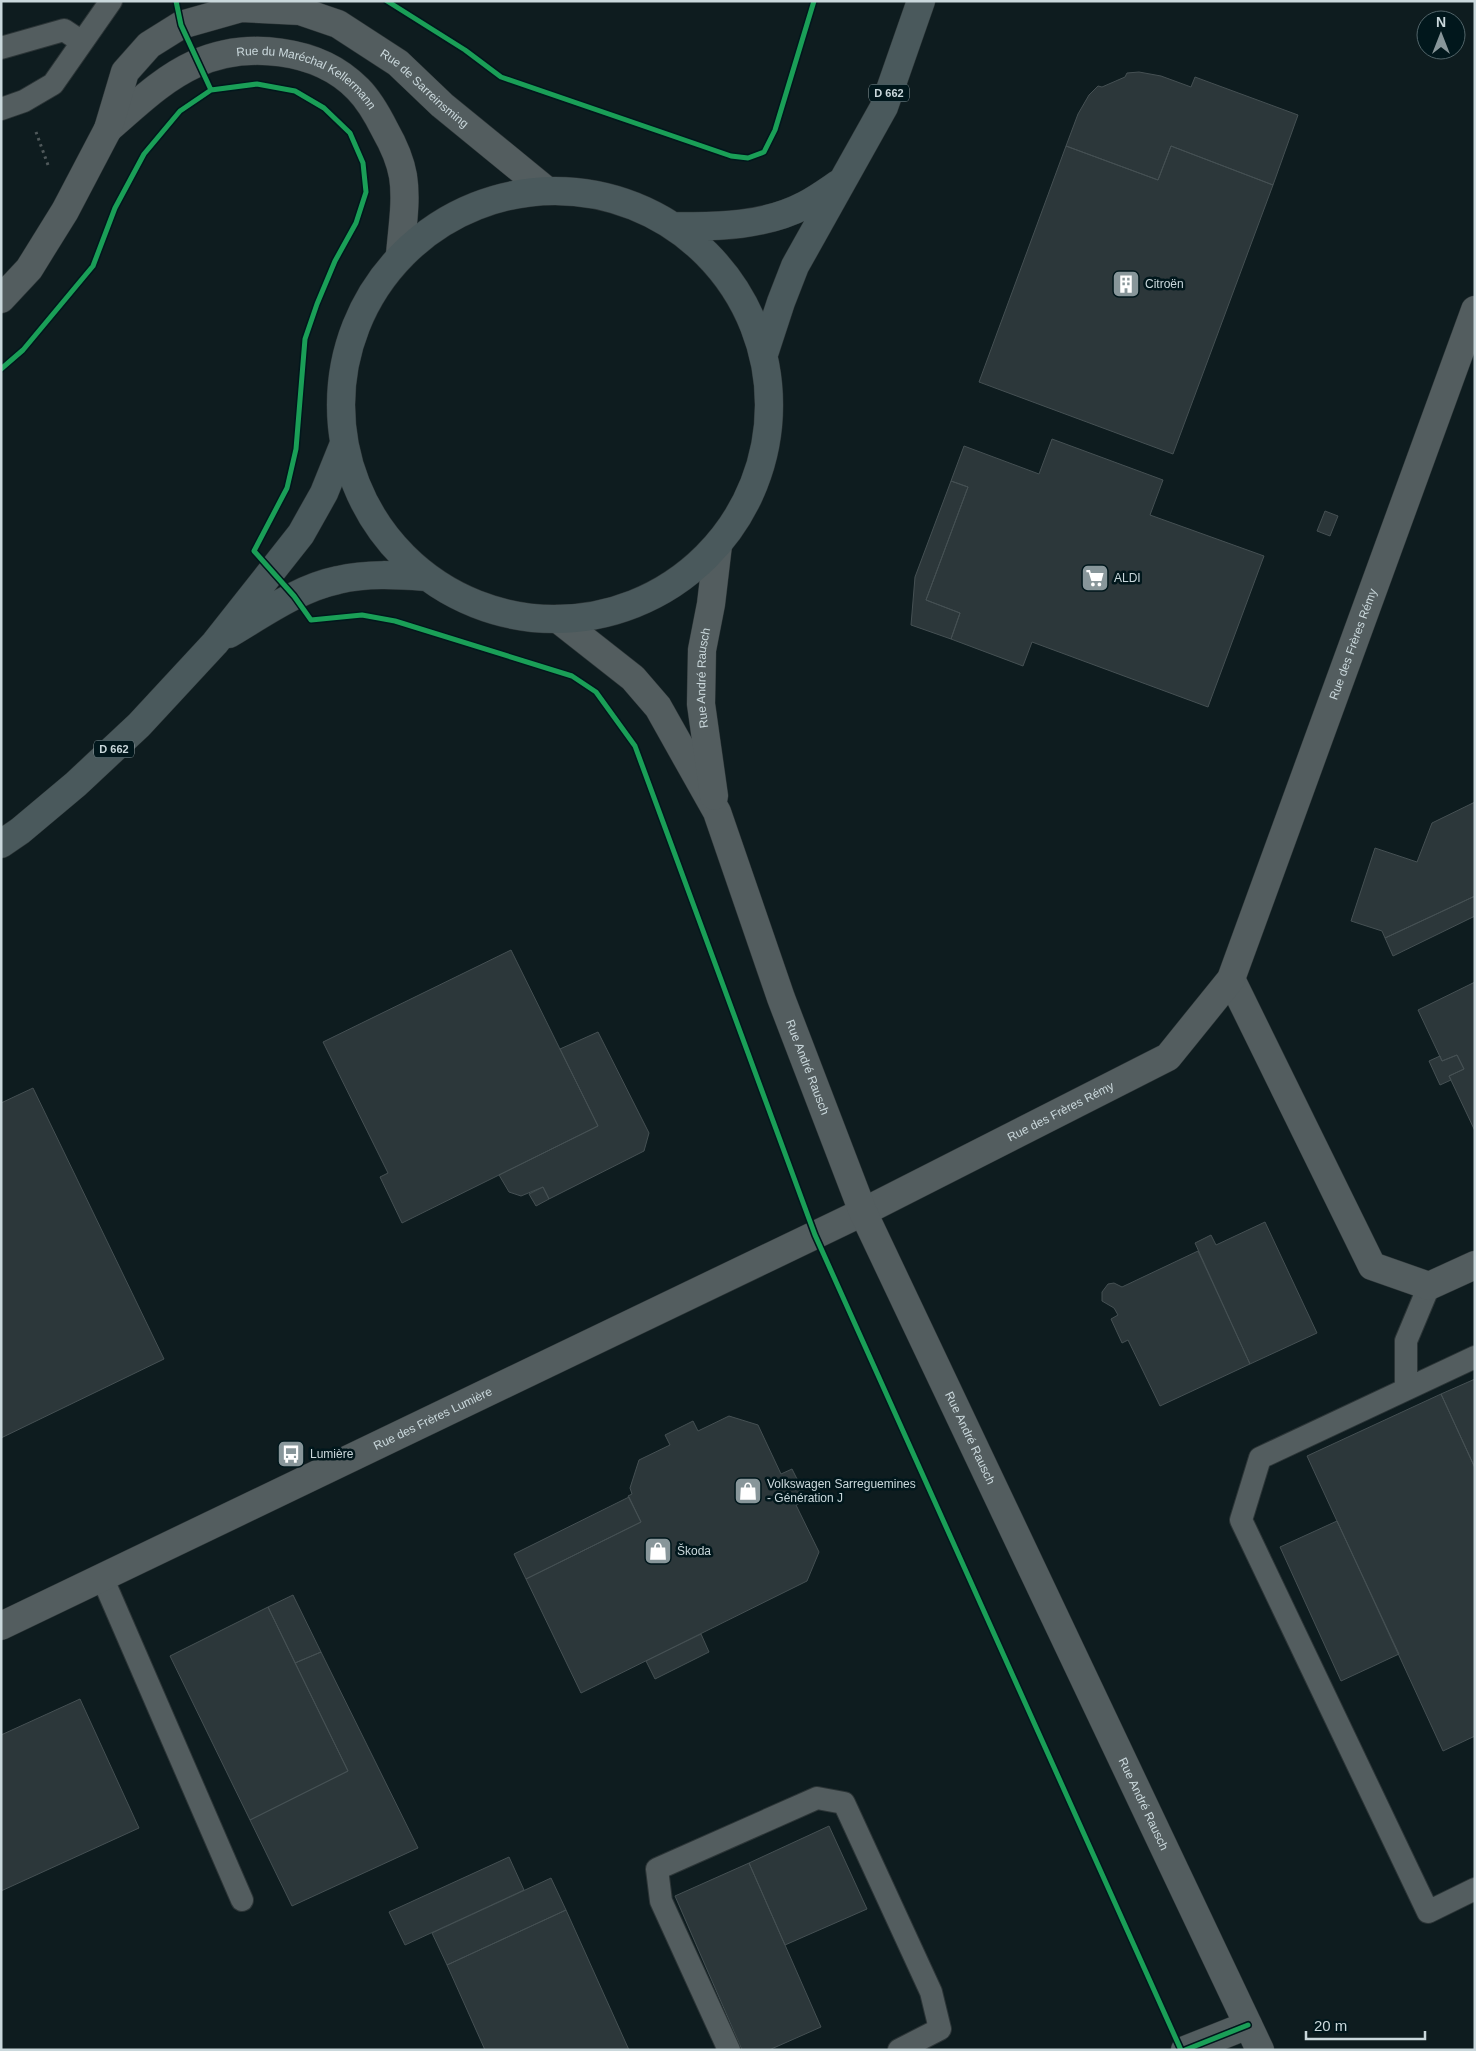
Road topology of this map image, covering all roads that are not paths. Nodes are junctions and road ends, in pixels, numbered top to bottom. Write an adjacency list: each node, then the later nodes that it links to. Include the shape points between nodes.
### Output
1 (111, 1): 4 (lane)
2 (921, 1): 8 (main road, D 662, via 884,107)
3 (298, 6): 7 (street, Rue du Maréchal Kellermann, via 241,8 181,25 150,45 125,72); 9 (street, Rue de Sarreinsming, via 338,24 398,63 442,105)
4 (82, 42): 5 (lane, via 64,30); 6 (lane, via 53,84 24,101)
5 (1, 48)
6 (1, 109)
7 (108, 129): 11 (street, Rue du Maréchal Kellermann, via 173,75 198,63 239,51 286,53 326,66 358,89 394,146 403,176); 12 (street, Rue du Maréchal Kellermann, via 65,211 29,269)
8 (845, 180): 10 (main road, D 662, via 804,206 761,220 722,227); 14 (main road, D 662, via 795,266)
9 (546, 190): 10 (main road, via 592,193 635,205); 11 (main road, via 493,199 443,221)
10 (675, 226): 14 (main road, via 706,252 732,282 751,316)
11 (400, 255): 15 (main road, via 369,296 348,344 339,394)
12 (1, 299)
13 (1475, 310): 22 (street, Rue des Frères Rémy)
14 (764, 354): 16 (main road, via 770,394 768,435 755,482 742,512)
15 (343, 446): 17 (main road, via 354,484 372,520 397,551); 19 (main road, D 662, via 324,493 301,534)
16 (718, 545): 18 (main road, via 684,576 646,599 603,614); 20 (street, Rue André Rausch, via 702,650 702,704)
17 (426, 577): 18 (main road, via 466,601 511,615); 19 (main road, D 662, via 380,574 338,580 294,596)
18 (558, 619): 20 (street, Rue André Rausch, via 633,678 658,707)
19 (216, 643): 21 (main road, D 662, via 140,725)
20 (717, 812): 23 (street, Rue André Rausch, via 780,998)
21 (1, 844)
22 (1231, 979): 23 (street, Rue des Frères Rémy, via 1168,1057); 25 (street, via 1372,1266)
23 (863, 1212): 28 (street, Rue des Frères Lumière); 32 (street, Rue André Rausch)
24 (1475, 1265): 25 (street)
25 (1429, 1286): 27 (lane, via 1406,1341)
26 (1475, 1357): 27 (lane)
27 (1406, 1389): 30 (lane, via 1260,1458 1241,1520 1428,1912)
28 (102, 1578): 29 (street, Rue des Frères Lumière); 31 (lane)
29 (1, 1626)
30 (1475, 1889)
31 (242, 1900)
32 (1248, 2025): 35 (street); 36 (street, Rue André Rausch)
33 (729, 2050): 34 (lane, via 661,1901 657,1869 818,1798 844,1803 931,1992 940,2029)
34 (899, 2050)
35 (1185, 2050)
36 (1260, 2050)

